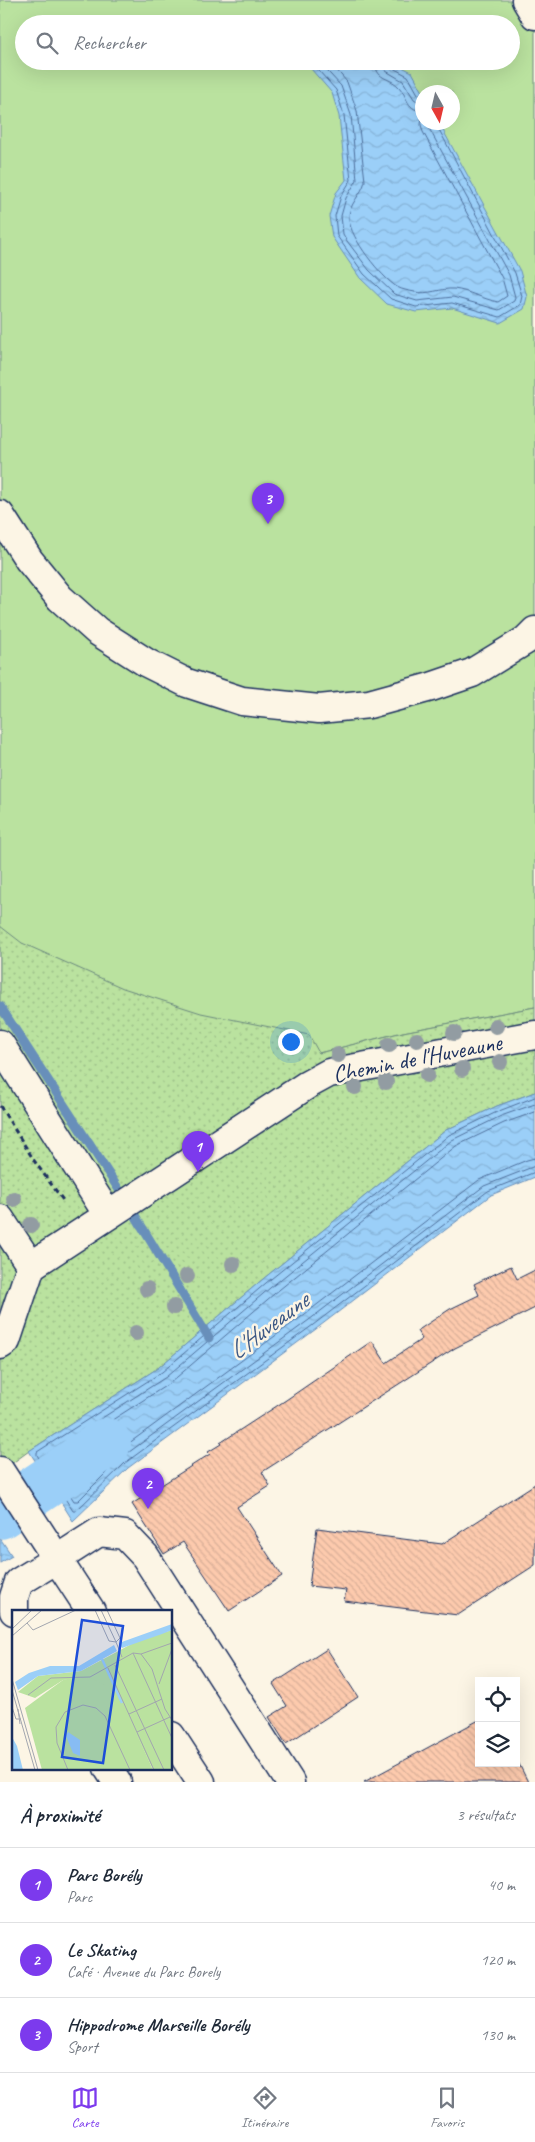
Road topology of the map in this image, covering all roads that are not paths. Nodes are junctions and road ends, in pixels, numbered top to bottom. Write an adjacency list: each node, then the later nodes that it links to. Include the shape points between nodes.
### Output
1 (526, 0): 2 (street)
2 (535, 15)
3 (0, 515): 4 (street, via 28,560 60,598 98,631 147,663 187,683 242,702 318,709 369,704 472,673)
4 (535, 631)
5 (535, 1035): 8 (street, Chemin de l'Huveaune, via 330,1073 307,1084)
6 (0, 1044): 8 (street)
7 (0, 1219): 9 (street)
8 (101, 1219): 9 (street, Chemin de l'Huveaune)
9 (41, 1260): 10 (street, via 6,1341)
10 (0, 1345)
11 (0, 1471): 12 (street)
12 (57, 1558): 13 (street, via 19,1582); 14 (street); 19 (street, via 98,1532 125,1535 151,1563)
13 (14, 1610)
14 (90, 1610)
15 (172, 1738): 18 (street)
16 (109, 1770): 17 (street)
17 (117, 1782)
18 (201, 1782)
19 (290, 1782)

